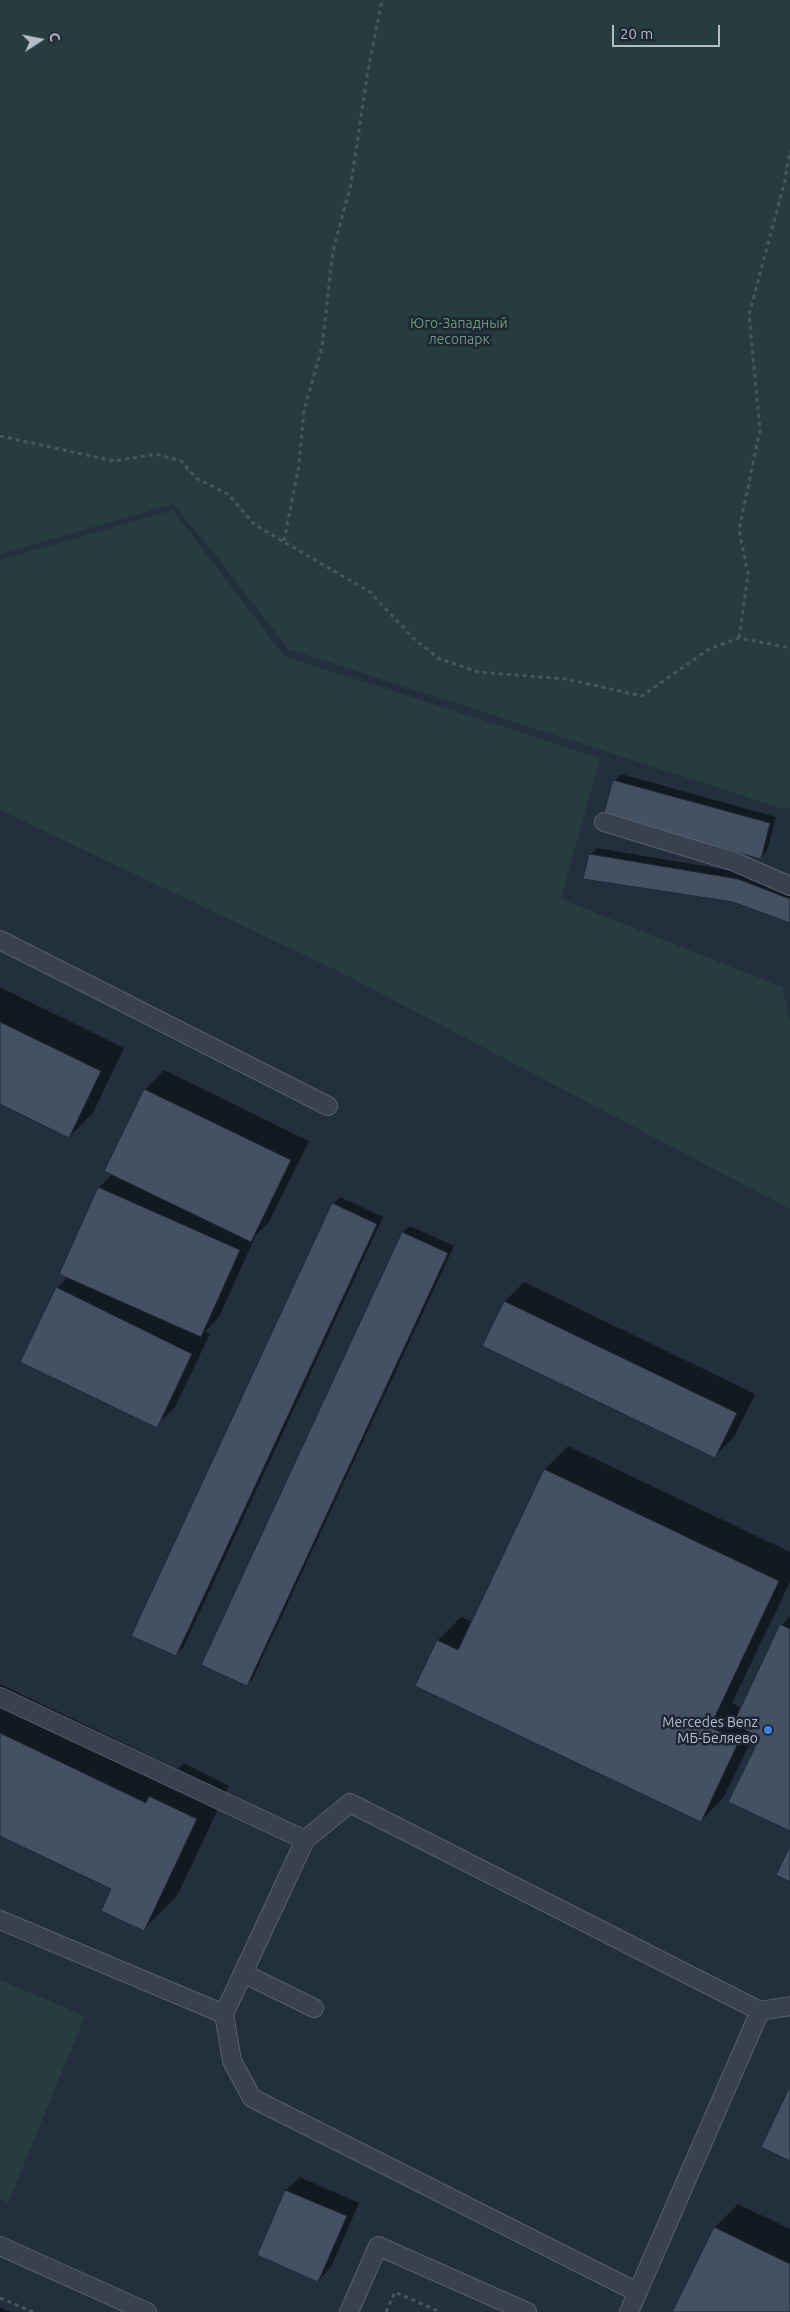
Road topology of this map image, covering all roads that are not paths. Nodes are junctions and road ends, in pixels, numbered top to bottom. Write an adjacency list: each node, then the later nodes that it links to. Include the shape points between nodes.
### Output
1 (604, 822): 2 (lane, via 735,862)
2 (790, 886)
3 (0, 940): 4 (lane)
4 (328, 1106)
5 (0, 1697): 6 (lane)
6 (305, 1840): 8 (lane); 11 (lane, via 350,1804)
7 (0, 1920): 12 (lane)
8 (243, 1973): 10 (lane); 12 (lane)
9 (790, 2006): 11 (lane)
10 (314, 2008)
11 (760, 2012): 14 (lane)
12 (224, 2014): 14 (lane, via 232,2061 252,2098)
13 (0, 2246): 15 (lane)
14 (637, 2292): 18 (lane)
15 (147, 2312)
16 (349, 2312): 17 (lane, via 378,2246)
17 (527, 2312)
18 (628, 2312)

